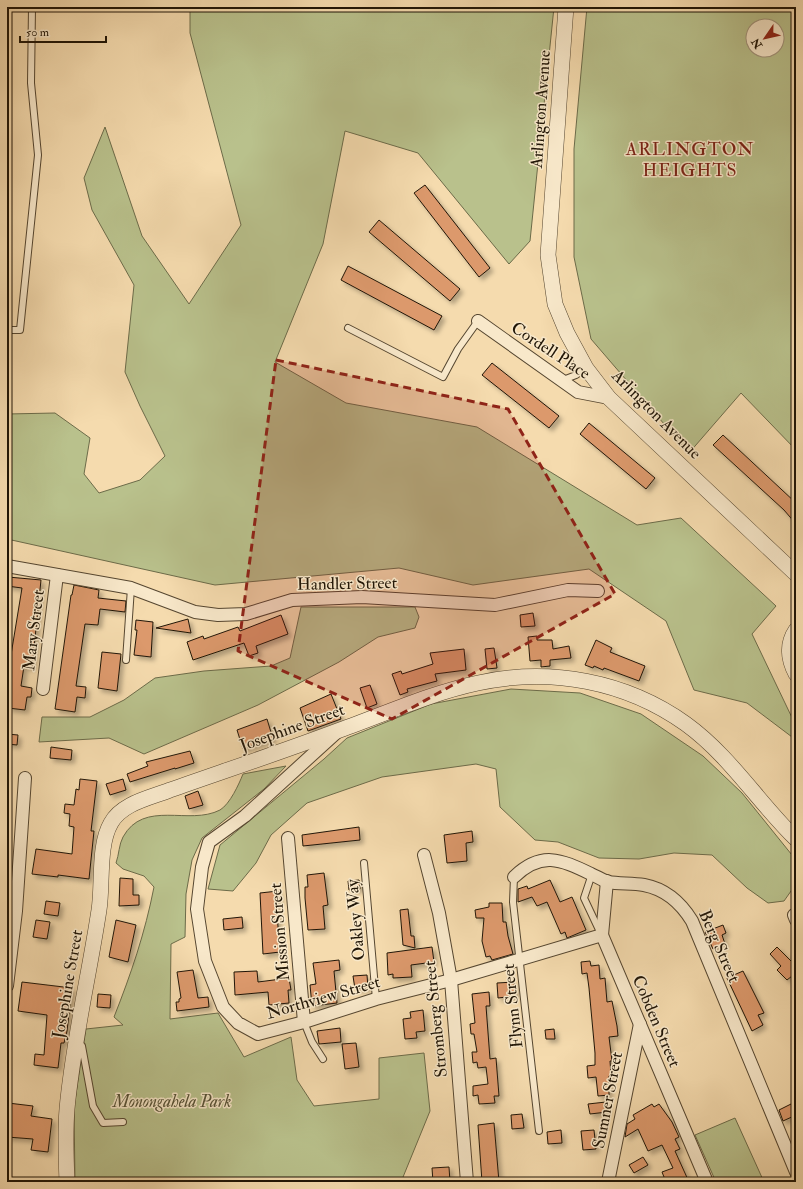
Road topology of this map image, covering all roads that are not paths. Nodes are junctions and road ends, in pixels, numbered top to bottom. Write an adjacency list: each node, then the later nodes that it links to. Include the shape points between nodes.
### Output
1 (32, 7): 5 (lane, via 30,83 38,155 20,330)
2 (566, 7): 6 (street, Arlington Avenue, via 548,255 555,304)
3 (478, 321): 4 (lane, via 458,349 443,377); 7 (street, Cordell Place)
4 (348, 328)
5 (7, 330)
6 (586, 368): 7 (lane, via 576,375); 8 (street, Arlington Avenue)
7 (560, 380): 8 (street, Cordell Place, via 578,392)
8 (609, 398): 10 (street, Arlington Avenue)
9 (7, 566): 11 (street, Handler Street)
10 (796, 574)
11 (57, 575): 12 (street, Handler Street); 18 (street, Mary Street)
12 (131, 588): 13 (street, Handler Street, via 195,612 218,615 246,614 292,600 362,597 495,605 568,590); 15 (lane)
13 (598, 591)
14 (796, 630): 16 (street, via 790,642)
15 (126, 660)
16 (793, 660): 17 (street)
17 (796, 674)
18 (43, 689)
19 (339, 730): 22 (street, Josephine Street, via 458,688 492,680 541,676 592,682 638,697 660,707 686,724 717,750); 33 (street, Northview Street, via 245,816 209,842 202,867 197,909 205,961 223,1007 238,1023 258,1034); 40 (street, Josephine Street, via 136,803 120,812 111,823 104,844 99,909 78,1026 67,1110)
20 (25, 778): 31 (street, via 16,911)
21 (288, 838): 33 (street, Mission Street)
22 (796, 839)
23 (424, 855): 30 (street, Stromberg Street, via 439,913)
24 (364, 863): 32 (lane, Oakley Way)
25 (592, 874): 26 (street, Berg Street, via 556,859 538,861 525,867); 27 (street, Berg Street); 28 (lane, Cobden Street, via 584,898)
26 (514, 878): 29 (lane, Flynn Street, via 514,902)
27 (607, 882): 28 (street); 39 (street, Berg Street, via 645,885 661,891 684,908 692,921)
28 (602, 935): 29 (street, Northview Street); 34 (street, Cobden Street)
29 (521, 960): 30 (street, Northview Street); 38 (lane, Flynn Street)
30 (451, 980): 32 (street, Northview Street); 41 (street, Stromberg Street)
31 (7, 986)
32 (376, 999): 33 (street, Northview Street)
33 (304, 1022): 36 (lane)
34 (640, 1024): 42 (street, Sumner Street); 43 (street, Cobden Street)
35 (82, 1046): 37 (lane, via 93,1106 103,1122)
36 (322, 1059)
37 (123, 1122)
38 (539, 1131)
39 (796, 1172)
40 (66, 1182)
41 (467, 1182)
42 (608, 1182)
43 (707, 1182)

